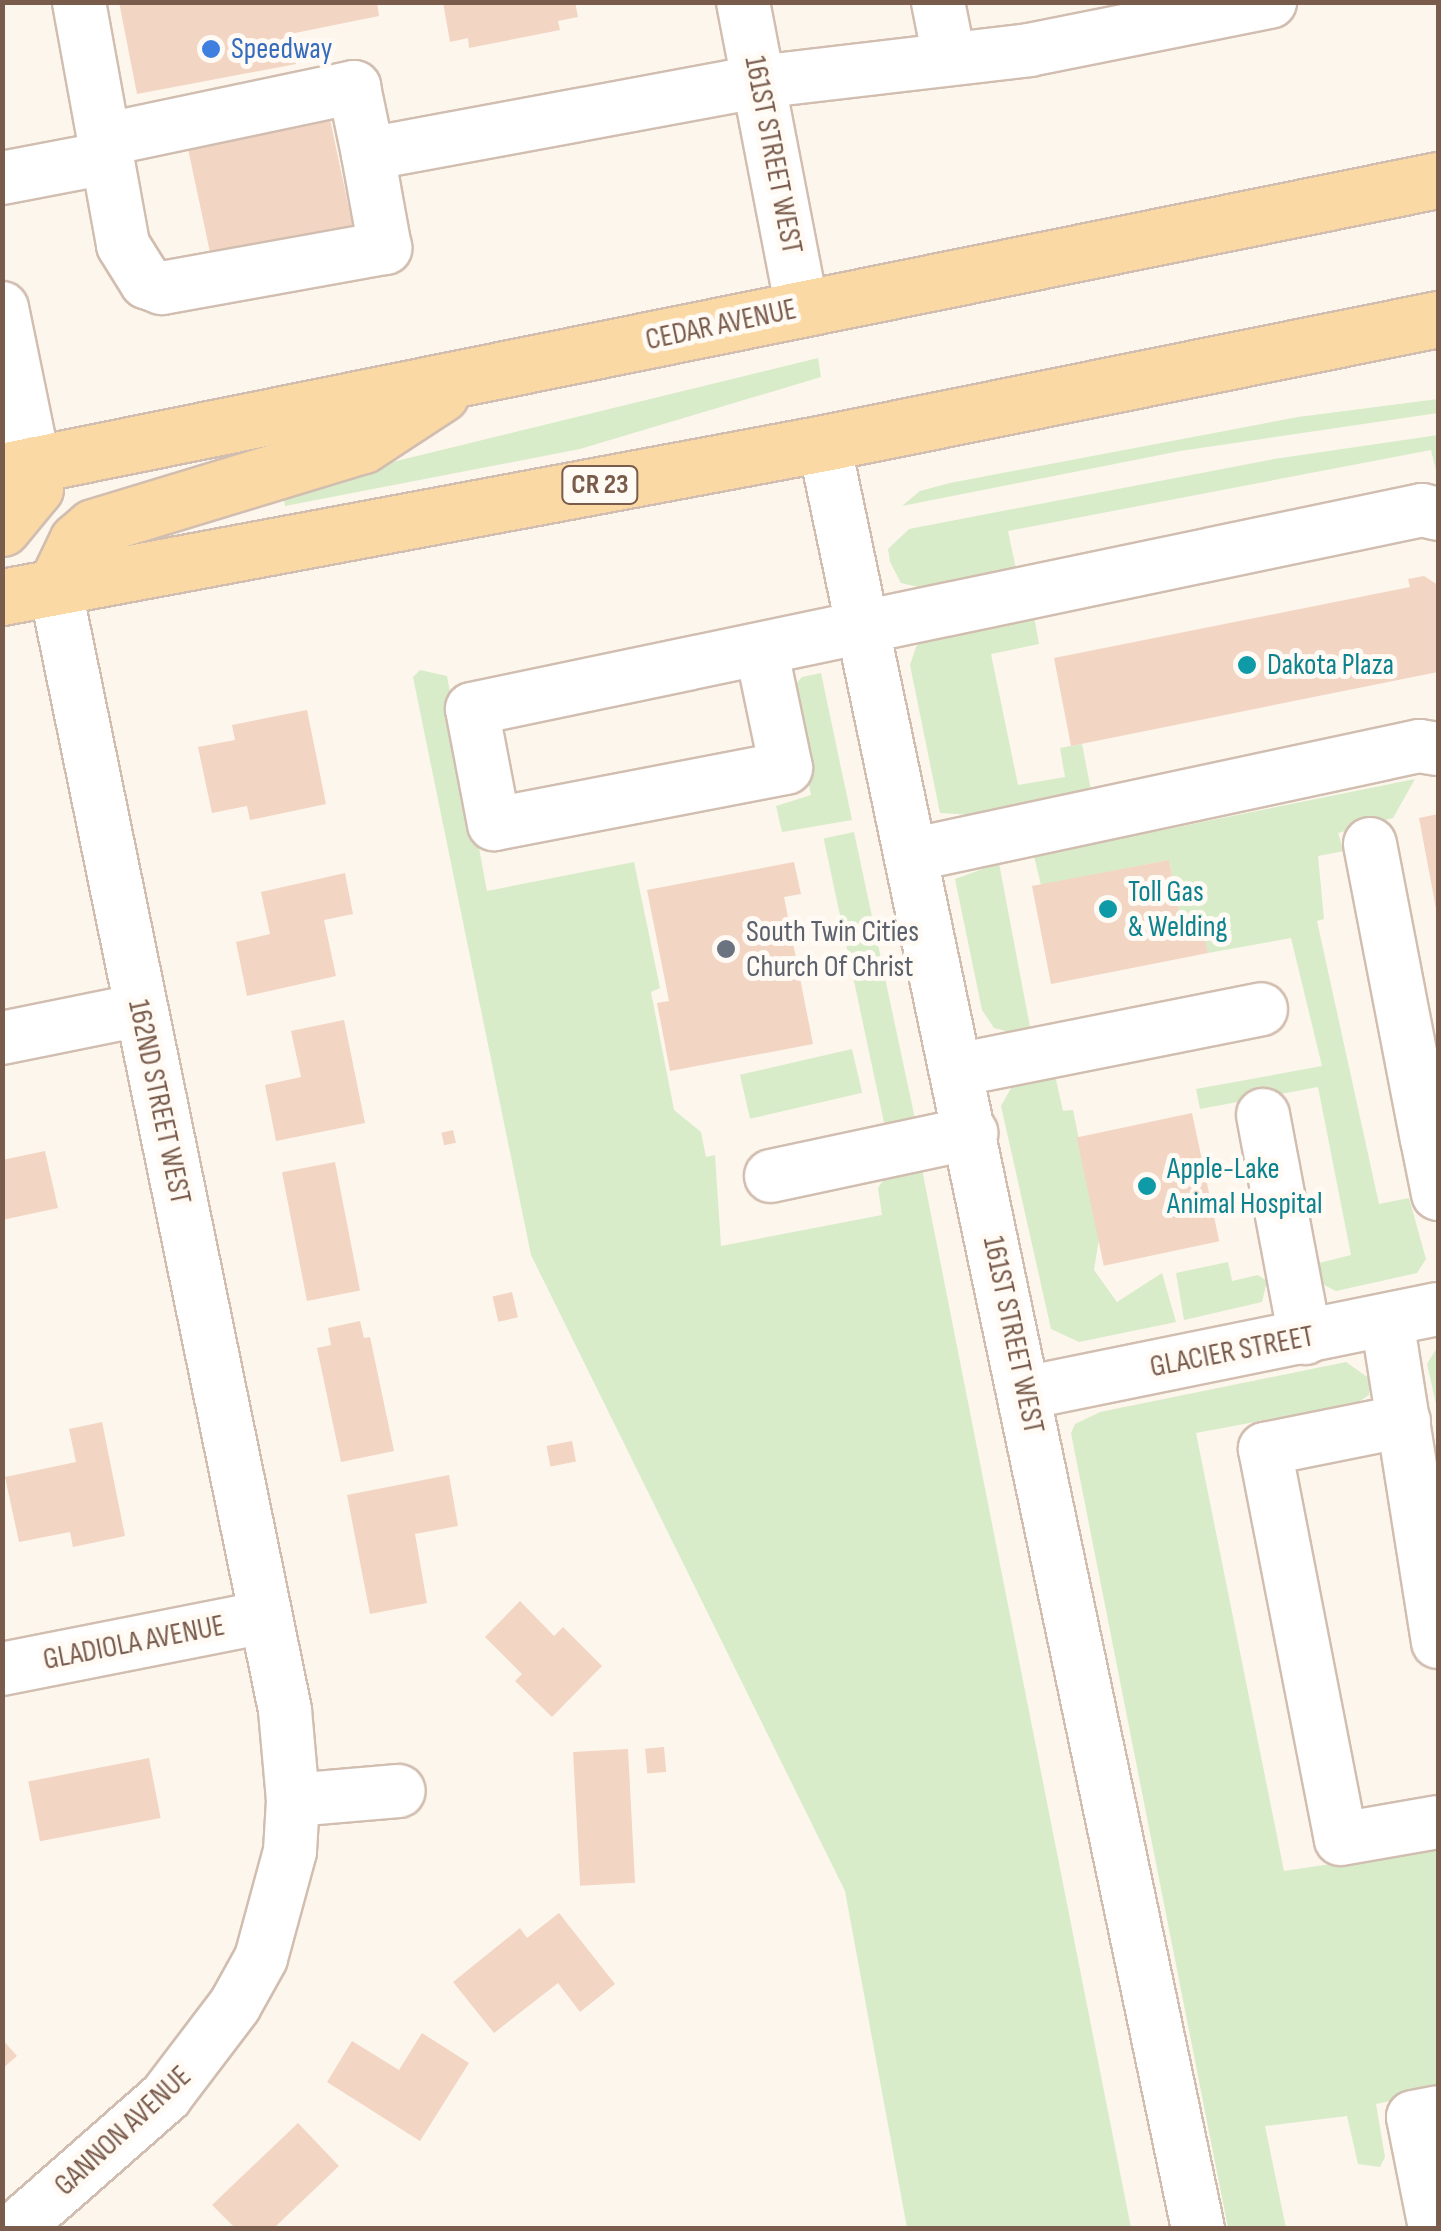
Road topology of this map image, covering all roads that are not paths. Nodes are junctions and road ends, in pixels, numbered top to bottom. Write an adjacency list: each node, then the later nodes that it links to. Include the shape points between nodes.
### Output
1 (79, 2): 7 (street)
2 (743, 2): 6 (street, 161ST STREET WEST)
3 (938, 2): 5 (street)
4 (1270, 2): 5 (street, via 1030,50)
5 (949, 57): 6 (street)
6 (758, 82): 8 (street); 12 (street, 161ST STREET WEST)
7 (105, 149): 8 (street, via 354,87); 8 (street, via 123,245 146,282 162,288 385,248); 9 (street)
8 (368, 154)
9 (2, 178)
10 (1438, 180): 12 (main road, CEDAR AVENUE)
11 (2, 308): 16 (street)
12 (802, 308): 14 (main road, CEDAR AVENUE)
13 (1438, 319): 15 (main road, CR 23)
14 (464, 379): 16 (main road, CEDAR AVENUE); 19 (main road, via 363,445 93,527 77,541)
15 (824, 443): 19 (main road, CR 23); 21 (street, 161ST STREET WEST)
16 (18, 468): 18 (main road, via 35,488)
17 (1438, 514): 21 (street, via 1422,510)
18 (2, 528)
19 (56, 587): 20 (main road, CR 23); 26 (street, 162ND STREET WEST)
20 (2, 596)
21 (863, 625): 22 (street); 25 (street, 161ST STREET WEST)
22 (762, 652): 22 (street, via 472,709 494,824 786,768)
23 (1438, 749): 25 (street, via 1419,746)
24 (1370, 844): 32 (street)
25 (912, 855): 29 (street, 161ST STREET WEST)
26 (140, 1010): 28 (street); 40 (street, 162ND STREET WEST)
27 (1261, 1010): 29 (street)
28 (2, 1038)
29 (957, 1070): 31 (street, 161ST STREET WEST)
30 (1263, 1115): 37 (street)
31 (970, 1133): 33 (street); 38 (street, 161ST STREET WEST)
32 (1433, 1138): 34 (street)
33 (772, 1176)
34 (1438, 1194)
35 (1438, 1309): 36 (street, GLACIER STREET)
36 (1387, 1320): 37 (street, GLACIER STREET); 39 (street)
37 (1306, 1338): 38 (street, GLACIER STREET)
38 (1025, 1393): 48 (street, 161ST STREET WEST)
39 (1418, 1445): 41 (street); 45 (street, via 1265,1449 1341,1838)
40 (265, 1617): 42 (street, GLADIOLA AVENUE); 44 (street, GANNON AVENUE, via 285,1710)
41 (1438, 1642)
42 (2, 1669)
43 (398, 1792): 44 (street)
44 (293, 1800): 47 (street, GANNON AVENUE, via 290,1851 261,1958 236,2005 166,2096)
45 (1438, 1822)
46 (1438, 2112): 49 (street, via 1413,2117)
47 (16, 2228)
48 (1198, 2228)
49 (1435, 2228)

